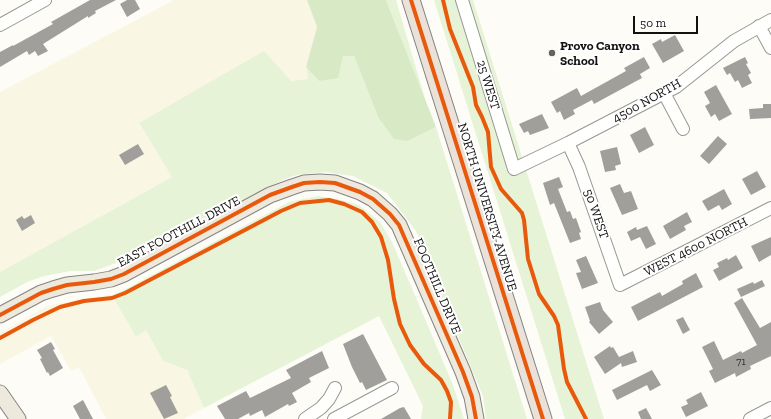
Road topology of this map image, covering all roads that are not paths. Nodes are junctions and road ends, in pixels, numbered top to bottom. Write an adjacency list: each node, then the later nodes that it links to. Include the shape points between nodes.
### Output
1 (45, 0): 5 (street)
2 (411, 0): 24 (highway, NORTH UNIVERSITY AVENUE)
3 (462, 0): 11 (street, 25 WEST)
4 (771, 20): 6 (street, 4500 NORTH)
5 (0, 25)
6 (759, 26): 7 (street); 8 (street, 4500 NORTH, via 734,41)
7 (771, 48)
8 (664, 94): 9 (street); 10 (street, 4500 NORTH)
9 (683, 129)
10 (568, 143): 11 (street, 4500 NORTH); 14 (street, 50 WEST, via 579,167)
11 (514, 169)
12 (345, 186): 15 (main road, EAST FOOTHILL DRIVE, via 335,183 304,183 270,195 124,274 52,289); 23 (main road, FOOTHILL DRIVE, via 373,199 390,214 398,226 410,248 463,372 472,397)
13 (771, 208): 14 (street, WEST 4600 NORTH)
14 (620, 285)
15 (0, 315)
16 (335, 388): 21 (street, via 321,408)
17 (392, 388): 22 (street)
18 (0, 393): 20 (main road)
19 (771, 408): 25 (street)
20 (18, 419)
21 (305, 419)
22 (334, 419)
23 (476, 419)
24 (543, 419)
25 (750, 419)

